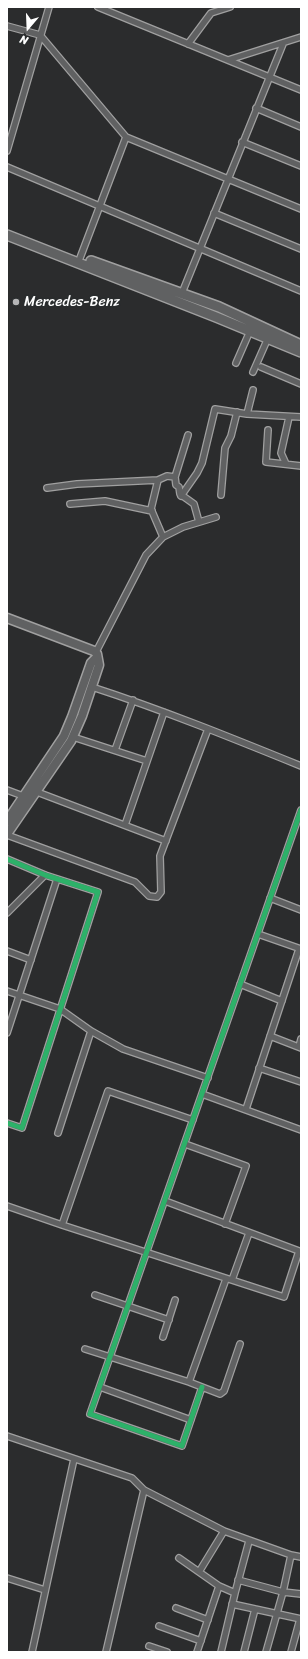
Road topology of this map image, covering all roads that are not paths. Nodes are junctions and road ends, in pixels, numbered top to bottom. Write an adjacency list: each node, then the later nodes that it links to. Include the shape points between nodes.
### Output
1 (49, 7): 7 (street)
2 (98, 7): 9 (street)
3 (209, 7): 5 (street)
4 (230, 7): 5 (street)
5 (211, 13): 9 (street)
6 (7, 26): 7 (street)
7 (40, 35): 16 (street); 18 (street)
8 (301, 37): 10 (street)
9 (188, 44): 11 (street)
10 (283, 44): 11 (street); 12 (street)
11 (228, 60): 12 (street)
12 (269, 77): 13 (street); 14 (street)
13 (301, 90)
14 (256, 108): 15 (street); 17 (street)
15 (301, 127)
16 (126, 137): 21 (street); 22 (street)
17 (242, 142): 19 (street); 21 (street)
18 (7, 151)
19 (301, 166)
20 (7, 167): 22 (street)
21 (227, 179): 23 (street); 24 (street)
22 (100, 206): 27 (street); 29 (street)
23 (301, 209)
24 (214, 213): 27 (street); 28 (street)
25 (7, 229): 29 (main road)
26 (7, 235): 32 (main road)
27 (200, 248): 30 (street); 31 (street)
28 (301, 248)
29 (80, 258): 31 (main road)
30 (301, 291)
31 (182, 293): 34 (main road)
32 (250, 330): 33 (main road); 36 (street)
33 (268, 338): 35 (main road); 38 (street)
34 (301, 345)
35 (301, 352)
36 (236, 363)
37 (261, 367): 39 (street)
38 (253, 372)
39 (301, 384)
40 (253, 390): 42 (street)
41 (237, 412): 42 (street); 52 (street, via 225,448); 53 (street, via 214,410 202,463)
42 (247, 414): 43 (street)
43 (289, 416): 44 (street); 47 (street, via 282,453)
44 (301, 417)
45 (268, 430): 47 (street, via 266,462)
46 (188, 435): 49 (street)
47 (286, 464): 48 (street)
48 (301, 466)
49 (175, 478): 50 (street, via 167,476); 53 (street)
50 (158, 480): 51 (street); 55 (street)
51 (47, 488)
52 (220, 495)
53 (181, 496): 57 (street, via 194,504)
54 (70, 504): 55 (street, via 105,501)
55 (152, 510): 58 (street)
56 (216, 517): 57 (street)
57 (199, 522): 58 (street)
58 (163, 537): 60 (street, via 146,555)
59 (7, 618): 60 (street)
60 (96, 654): 61 (street, via 99,665); 71 (street, via 64,736)
61 (92, 687): 62 (street); 65 (street)
62 (134, 700): 63 (street); 66 (street)
63 (164, 712): 64 (street); 67 (street)
64 (208, 728): 68 (street); 77 (street)
65 (72, 737): 66 (street); 70 (street)
66 (115, 750): 67 (street)
67 (147, 761): 75 (street)
68 (301, 766)
69 (7, 790): 71 (street)
70 (37, 792): 75 (street); 76 (street)
71 (23, 796): 73 (street)
72 (301, 810): 74 (street)
73 (7, 821)
74 (299, 821): 81 (street)
75 (124, 825): 77 (street)
76 (7, 835): 77 (street, via 136,882 153,898 161,892 160,856)
77 (166, 841)
78 (7, 859): 79 (street)
79 (45, 875): 80 (street); 83 (street)
80 (57, 879): 87 (street); 92 (street, via 98,892)
81 (270, 898): 82 (street); 84 (street)
82 (301, 910)
83 (7, 913)
84 (258, 934): 85 (street); 88 (street)
85 (300, 949): 91 (street)
86 (7, 951): 87 (street)
87 (31, 960): 90 (street)
88 (240, 984): 91 (street); 99 (street)
89 (7, 991): 90 (street)
90 (19, 996): 92 (street); 94 (street)
91 (282, 1001): 95 (street)
92 (60, 1009): 93 (street); 104 (street, via 22,1128)
93 (91, 1031): 99 (street, via 123,1049); 106 (street)
94 (7, 1033)
95 (270, 1036): 97 (street); 98 (street)
96 (301, 1039): 97 (street)
97 (300, 1047)
98 (259, 1068): 100 (street); 102 (street)
99 (208, 1078): 101 (street)
100 (301, 1082)
101 (202, 1094): 102 (street); 103 (street)
102 (246, 1109): 105 (street)
103 (193, 1120): 107 (street); 111 (street, via 108,1091)
104 (7, 1123)
105 (301, 1130)
106 (58, 1133)
107 (185, 1144): 108 (street); 110 (street, via 246,1166)
108 (165, 1201): 110 (street); 113 (street)
109 (7, 1206): 111 (street)
110 (225, 1224): 112 (street)
111 (62, 1225): 113 (street)
112 (249, 1233): 114 (street); 114 (street, via 299,1251 284,1297)
113 (147, 1253): 114 (street); 117 (street)
114 (229, 1280): 123 (street)
115 (95, 1295): 117 (street)
116 (175, 1300): 118 (street)
117 (128, 1306): 118 (street); 122 (street)
118 (169, 1320): 119 (street)
119 (163, 1337)
120 (240, 1344): 125 (street, via 223,1393)
121 (86, 1349): 122 (street)
122 (110, 1357): 123 (street); 124 (street)
123 (189, 1382): 125 (street)
124 (100, 1387): 126 (street); 126 (street, via 90,1414 182,1446)
125 (202, 1387): 126 (street)
126 (191, 1420)
127 (7, 1436): 128 (street)
128 (74, 1459): 129 (street, via 132,1478); 139 (street)
129 (144, 1490): 130 (street); 153 (street)
130 (224, 1531): 131 (street); 135 (street)
131 (249, 1540): 132 (street); 137 (street)
132 (291, 1555): 133 (street); 140 (street)
133 (301, 1557)
134 (179, 1558): 135 (street)
135 (199, 1572): 138 (street)
136 (7, 1578): 139 (street)
137 (238, 1580): 140 (street); 141 (street)
138 (219, 1586): 141 (street); 148 (street)
139 (45, 1590): 152 (street)
140 (283, 1592): 142 (street); 146 (street)
141 (234, 1593): 143 (street)
142 (301, 1594)
143 (232, 1604): 145 (street); 156 (street)
144 (176, 1608): 148 (street)
145 (255, 1609): 146 (street); 157 (street)
146 (277, 1614): 147 (street); 158 (street)
147 (300, 1619): 159 (street)
148 (208, 1620): 150 (street)
149 (159, 1626): 150 (street)
150 (201, 1640): 155 (street)
151 (149, 1646): 154 (street)
152 (32, 1652)
153 (106, 1652)
154 (167, 1652)
155 (197, 1652)
156 (221, 1652)
157 (244, 1652)
158 (266, 1652)
159 (291, 1652)

